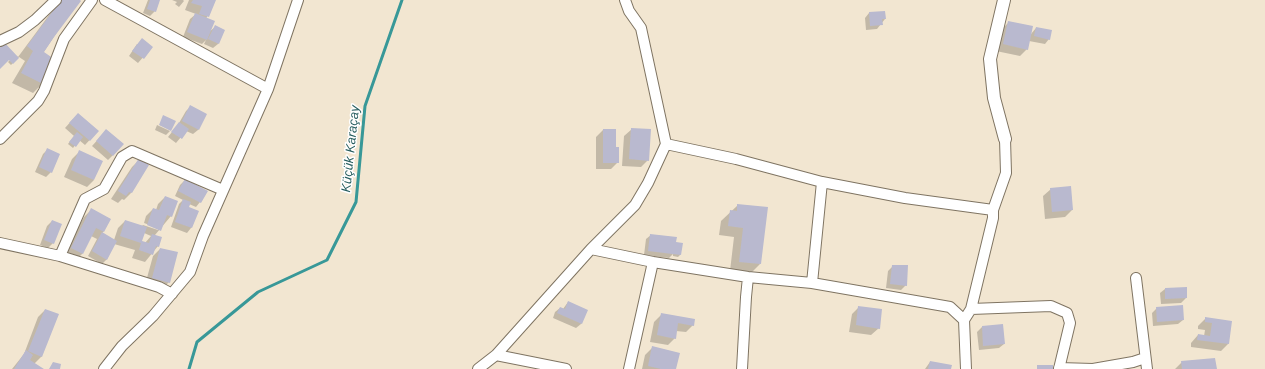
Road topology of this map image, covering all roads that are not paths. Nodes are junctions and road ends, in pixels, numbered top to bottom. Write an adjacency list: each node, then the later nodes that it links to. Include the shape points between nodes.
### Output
1 (56, 0): 7 (street, via 24,28)
2 (92, 0): 9 (street, via 64,39 38,101)
3 (105, 0): 8 (street)
4 (298, 0): 8 (street)
5 (625, 0): 11 (street, via 641,28)
6 (1004, 0): 10 (street, via 990,60 994,98)
7 (0, 41)
8 (268, 89): 13 (street)
9 (0, 139)
10 (1005, 139): 14 (street, via 1006,173)
11 (666, 144): 12 (street); 16 (street, via 648,184 635,205)
12 (822, 182): 14 (street, via 905,198); 21 (street)
13 (223, 190): 17 (street, via 132,151 122,157 104,189 85,200); 22 (street, via 190,272)
14 (993, 210): 23 (street)
15 (0, 243): 17 (street)
16 (591, 249): 18 (street); 25 (street)
17 (60, 256): 22 (street, via 159,287)
18 (653, 262): 19 (street); 31 (street)
19 (748, 277): 21 (street); 32 (street)
20 (1136, 278): 26 (street)
21 (812, 283): 24 (street, via 950,307)
22 (172, 294): 28 (street, via 122,346)
23 (971, 309): 24 (street); 27 (street, via 1051,306 1067,313 1070,323)
24 (964, 320): 33 (street)
25 (496, 356): 29 (street); 30 (street)
26 (1145, 358): 27 (street, via 1093,369); 34 (street)
27 (1059, 368)
28 (104, 369)
29 (478, 369)
30 (566, 369)
31 (629, 369)
32 (742, 369)
33 (966, 369)
34 (1147, 369)

